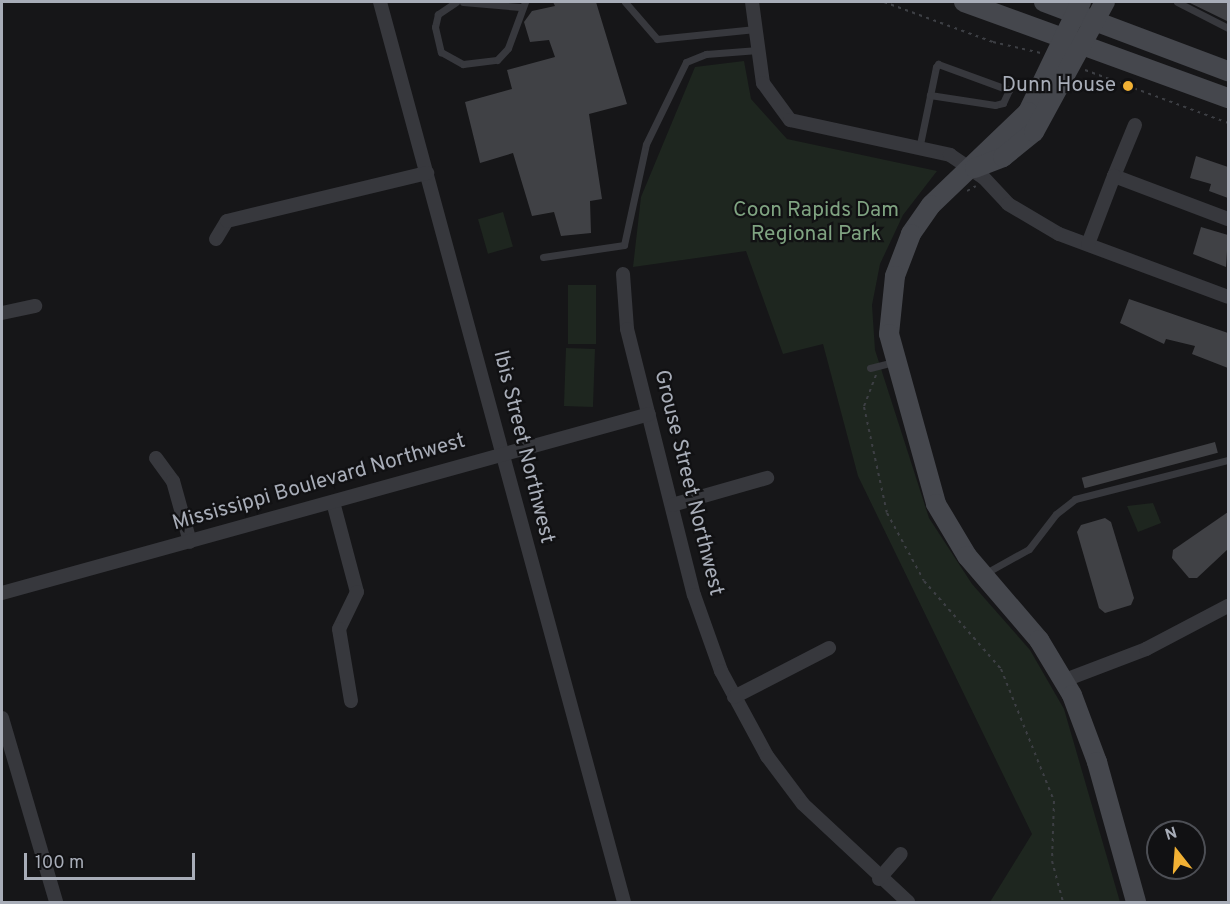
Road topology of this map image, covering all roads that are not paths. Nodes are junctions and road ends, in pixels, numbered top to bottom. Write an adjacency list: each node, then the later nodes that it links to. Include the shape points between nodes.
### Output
1 (380, 2): 24 (street, Ibis Street Northwest)
2 (456, 2): 10 (lane, via 438,14 435,27 441,52 464,64 497,60 517,35)
3 (463, 2): 10 (lane)
4 (625, 2): 14 (lane, via 657,39)
5 (752, 2): 14 (street)
6 (964, 2): 15 (street)
7 (1044, 2): 11 (street)
8 (1105, 2): 12 (street)
9 (1177, 2): 13 (lane)
10 (523, 4)
11 (1079, 8): 12 (street); 15 (street)
12 (1097, 21): 16 (street); 18 (street)
13 (1228, 28)
14 (755, 29): 17 (street)
15 (1064, 38): 16 (street); 23 (street, via 1028,112)
16 (1085, 45): 20 (street); 23 (street, via 1034,132 1003,158)
17 (758, 50): 22 (street, via 766,92 790,120); 29 (lane, via 706,54 686,62 646,144 624,244)
18 (1228, 71)
19 (930, 95): 19 (lane, via 936,67 943,63 1009,90 1003,103 995,105); 22 (lane)
20 (1228, 98)
21 (1135, 124): 25 (street)
22 (919, 149): 23 (street, via 950,155)
23 (970, 170): 28 (street, via 1024,216); 34 (street, via 923,214 905,244 888,324)
24 (427, 173): 27 (street, via 227,221); 37 (street, Ibis Street Northwest)
25 (1114, 176): 26 (street); 28 (street)
26 (1228, 219)
27 (216, 239)
28 (1088, 244): 31 (street)
29 (543, 257)
30 (623, 274): 36 (street, Grouse Street Northwest, via 627,329)
31 (1228, 297)
32 (34, 306): 33 (street)
33 (2, 313)
34 (894, 362): 35 (lane); 44 (street, via 931,494)
35 (870, 368)
36 (649, 414): 37 (street, Mississippi Boulevard Northwest); 42 (street, Grouse Street Northwest)
37 (505, 453): 41 (street, Mississippi Boulevard Northwest); 55 (street, Ibis Street Northwest)
38 (156, 458): 43 (street, via 173,481)
39 (1228, 460): 44 (lane, via 1075,499 1056,514 1029,549)
40 (767, 478): 42 (street)
41 (333, 502): 43 (street, Mississippi Boulevard Northwest); 50 (street, via 357,592 339,629 341,666)
42 (672, 505): 49 (street, Grouse Street Northwest, via 702,622)
43 (190, 542): 45 (street, Mississippi Boulevard Northwest)
44 (983, 575): 48 (street, via 1033,631)
45 (2, 593)
46 (1228, 606): 48 (street, via 1126,658)
47 (829, 648): 49 (street)
48 (1065, 680): 57 (street, via 1090,737)
49 (734, 697): 53 (street, Grouse Street Northwest, via 790,788)
50 (351, 702)
51 (2, 718): 54 (street)
52 (902, 854): 53 (street)
53 (879, 879): 56 (street, Grouse Street Northwest)
54 (56, 903)
55 (624, 903)
56 (908, 903)
57 (1136, 903)

